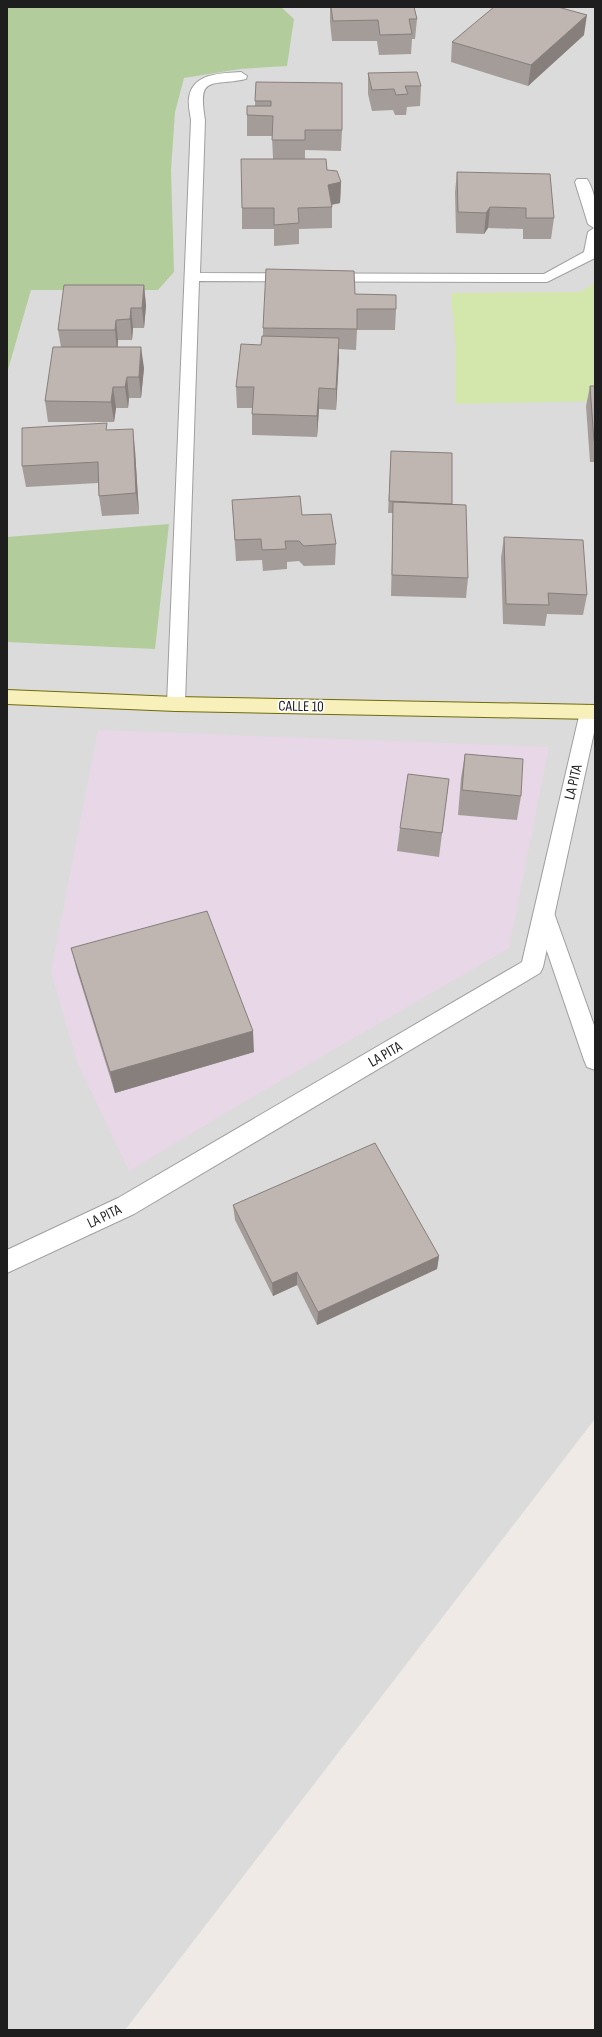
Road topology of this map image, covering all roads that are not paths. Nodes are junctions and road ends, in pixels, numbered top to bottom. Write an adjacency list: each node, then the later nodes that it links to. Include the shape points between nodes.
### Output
1 (241, 76): 5 (street, via 208,80 199,86 195,96 198,120)
2 (582, 182): 3 (street)
3 (595, 224)
4 (595, 232): 5 (street, via 591,254 547,278)
5 (193, 277): 7 (street)
6 (7, 697): 7 (main road, CALLE 10)
7 (176, 704): 8 (main road, CALLE 10)
8 (592, 712): 9 (street, LA PITA)
9 (544, 913): 10 (street); 11 (street, LA PITA, via 532,967 126,1206)
10 (595, 1060)
11 (7, 1262)

